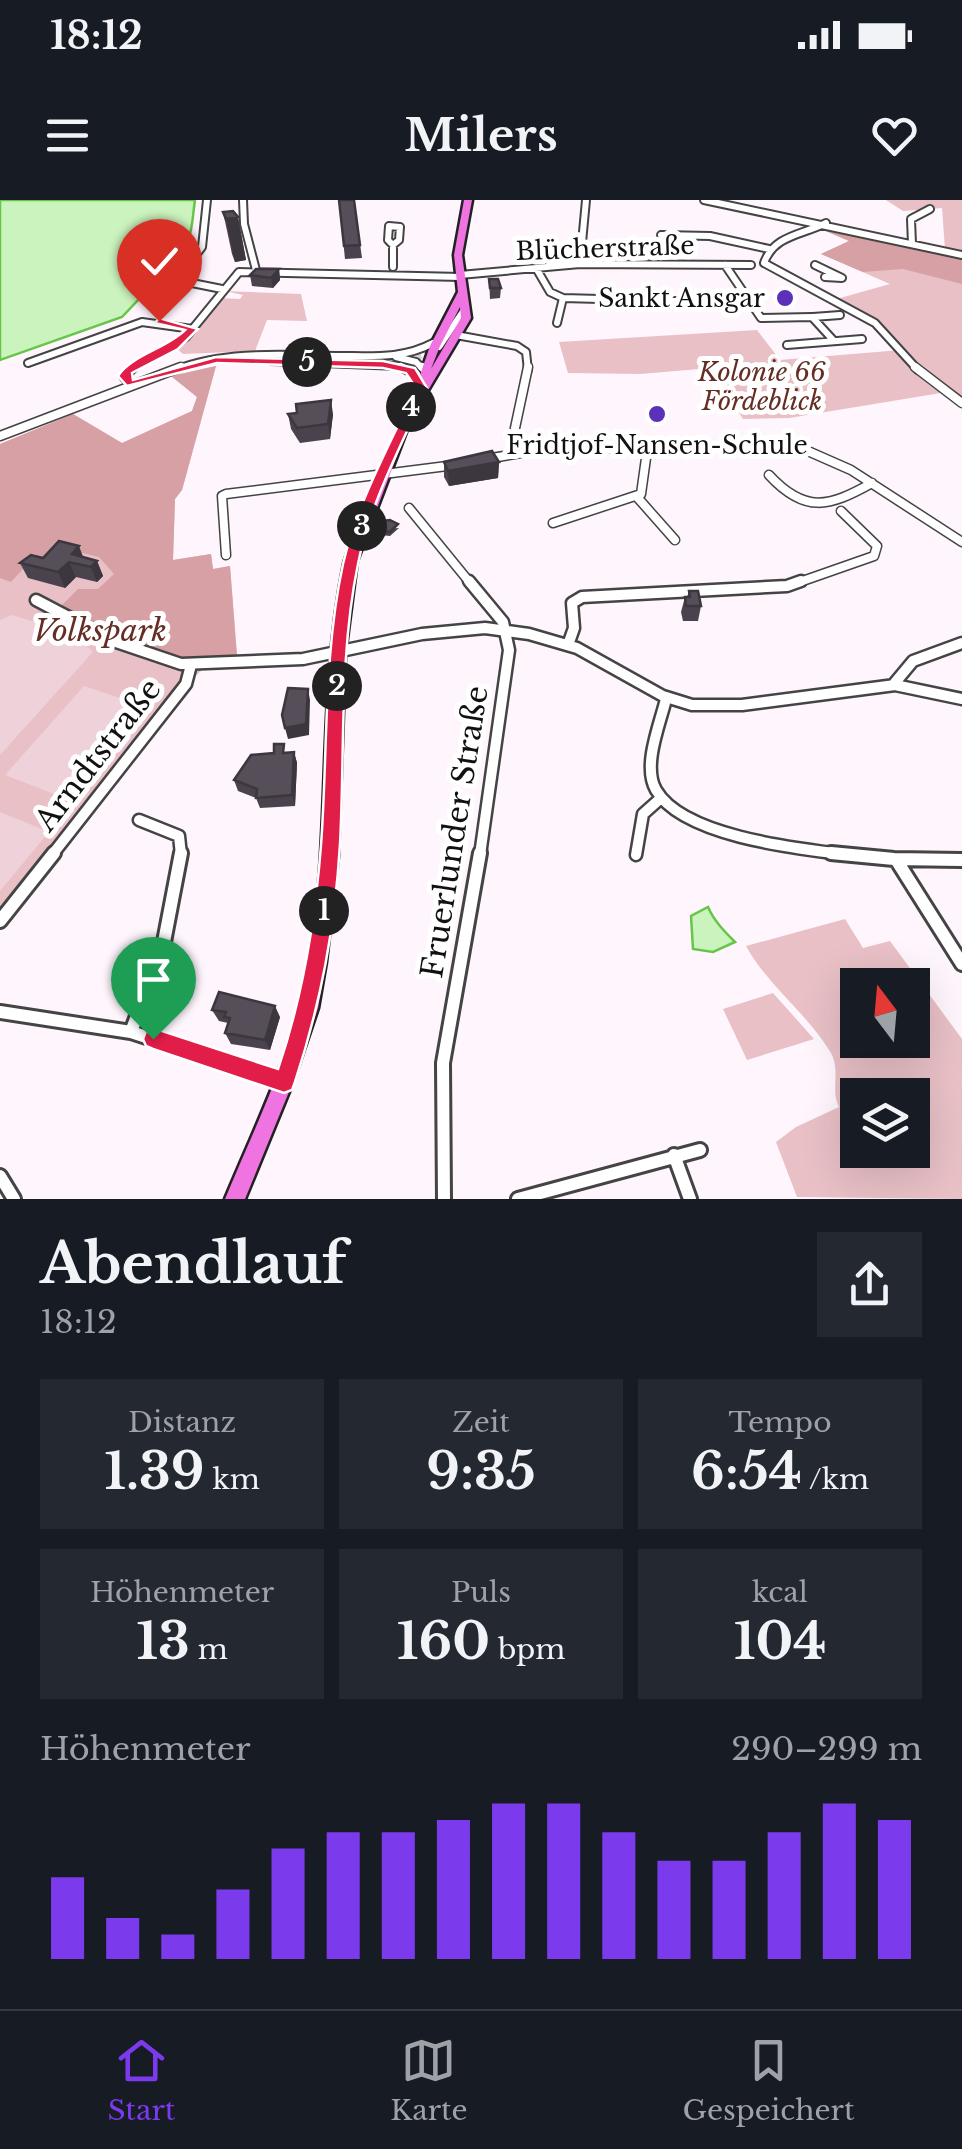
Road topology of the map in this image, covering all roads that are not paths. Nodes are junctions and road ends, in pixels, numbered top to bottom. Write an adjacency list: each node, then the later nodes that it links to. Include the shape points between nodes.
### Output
1 (207, 200): 22 (street, via 202,247 177,280)
2 (244, 200): 18 (street)
3 (468, 200): 20 (main road, via 458,248)
4 (704, 200): 7 (street)
5 (586, 202): 13 (street)
6 (930, 210): 9 (street, via 911,219)
7 (826, 223): 9 (street); 11 (street)
8 (662, 234): 11 (street)
9 (912, 244): 12 (street)
10 (393, 245): 19 (street)
11 (769, 249): 21 (street, via 766,265)
12 (962, 256)
13 (580, 264): 14 (street, Blücherstraße); 17 (street, Blücherstraße)
14 (725, 264): 15 (street, Blücherstraße); 25 (street)
15 (751, 265)
16 (815, 265): 21 (street, via 828,275)
17 (536, 268): 20 (street, Blücherstraße); 24 (street, via 550,292)
18 (256, 270): 19 (street, Blücherstraße); 22 (street, via 233,275)
19 (392, 270): 20 (street, Blücherstraße)
20 (461, 276): 23 (main road)
21 (806, 286): 41 (street, via 875,323 918,370)
22 (222, 288): 30 (street)
23 (463, 292): 26 (main road); 34 (main road)
24 (563, 298): 25 (street); 29 (street)
25 (748, 303): 28 (street, via 761,318)
26 (466, 306): 31 (main road); 34 (street)
27 (840, 315): 28 (street)
28 (812, 317): 33 (street)
29 (557, 323)
30 (192, 329): 38 (street, via 142,322); 40 (street, via 127,371)
31 (456, 335): 39 (main road); 44 (street, via 526,352 528,378 516,414)
32 (862, 339): 33 (street)
33 (834, 341): 35 (street)
34 (436, 345): 36 (street); 39 (main road)
35 (787, 345)
36 (388, 359): 37 (street); 39 (street, via 416,362)
37 (216, 360): 39 (street, via 383,364); 40 (street)
38 (28, 363)
39 (424, 380): 47 (main road)
40 (131, 384): 42 (street)
41 (962, 402)
42 (0, 436)
43 (647, 451): 44 (street, via 570,445); 49 (street, via 786,445); 50 (street, via 646,485)
44 (514, 454): 45 (street)
45 (477, 461)
46 (458, 465): 47 (street)
47 (382, 475): 56 (street, via 222,496); 61 (main road, via 351,561)
48 (769, 475): 49 (street, via 790,496 826,505)
49 (872, 483): 55 (street)
50 (638, 497): 53 (street); 54 (street)
51 (409, 508): 58 (street)
52 (841, 511): 60 (street, via 876,546 874,556 788,586 582,598 572,602)
53 (553, 522)
54 (675, 540)
55 (962, 542)
56 (226, 555)
57 (36, 600): 62 (street, via 165,661)
58 (507, 630): 60 (street); 61 (street, via 451,632); 82 (street, Fruerlunder Straße, via 510,650 471,916 443,1063)
59 (962, 643): 63 (street, via 907,663)
60 (568, 645): 65 (street)
61 (338, 654): 62 (street); 75 (main road, via 318,962)
62 (191, 665): 71 (street, Arndtstraße, via 186,684)
63 (893, 684): 64 (street); 65 (street, via 851,685 750,707)
64 (962, 699)
65 (666, 700): 66 (street, via 653,780)
66 (660, 798): 68 (street, via 640,819); 70 (street, via 723,830)
67 (139, 820): 74 (street, via 179,836 182,848 164,947)
68 (636, 855)
69 (962, 860): 70 (street)
70 (897, 861): 72 (street)
71 (0, 921)
72 (962, 964)
73 (0, 1012): 74 (street)
74 (131, 1032): 75 (street)
75 (284, 1082): 81 (main road)
76 (700, 1150): 77 (street)
77 (674, 1155): 79 (street); 84 (street)
78 (0, 1176): 80 (street)
79 (567, 1192): 83 (street)
80 (14, 1199)
81 (235, 1199)
82 (444, 1199)
83 (518, 1199)
84 (690, 1199)

